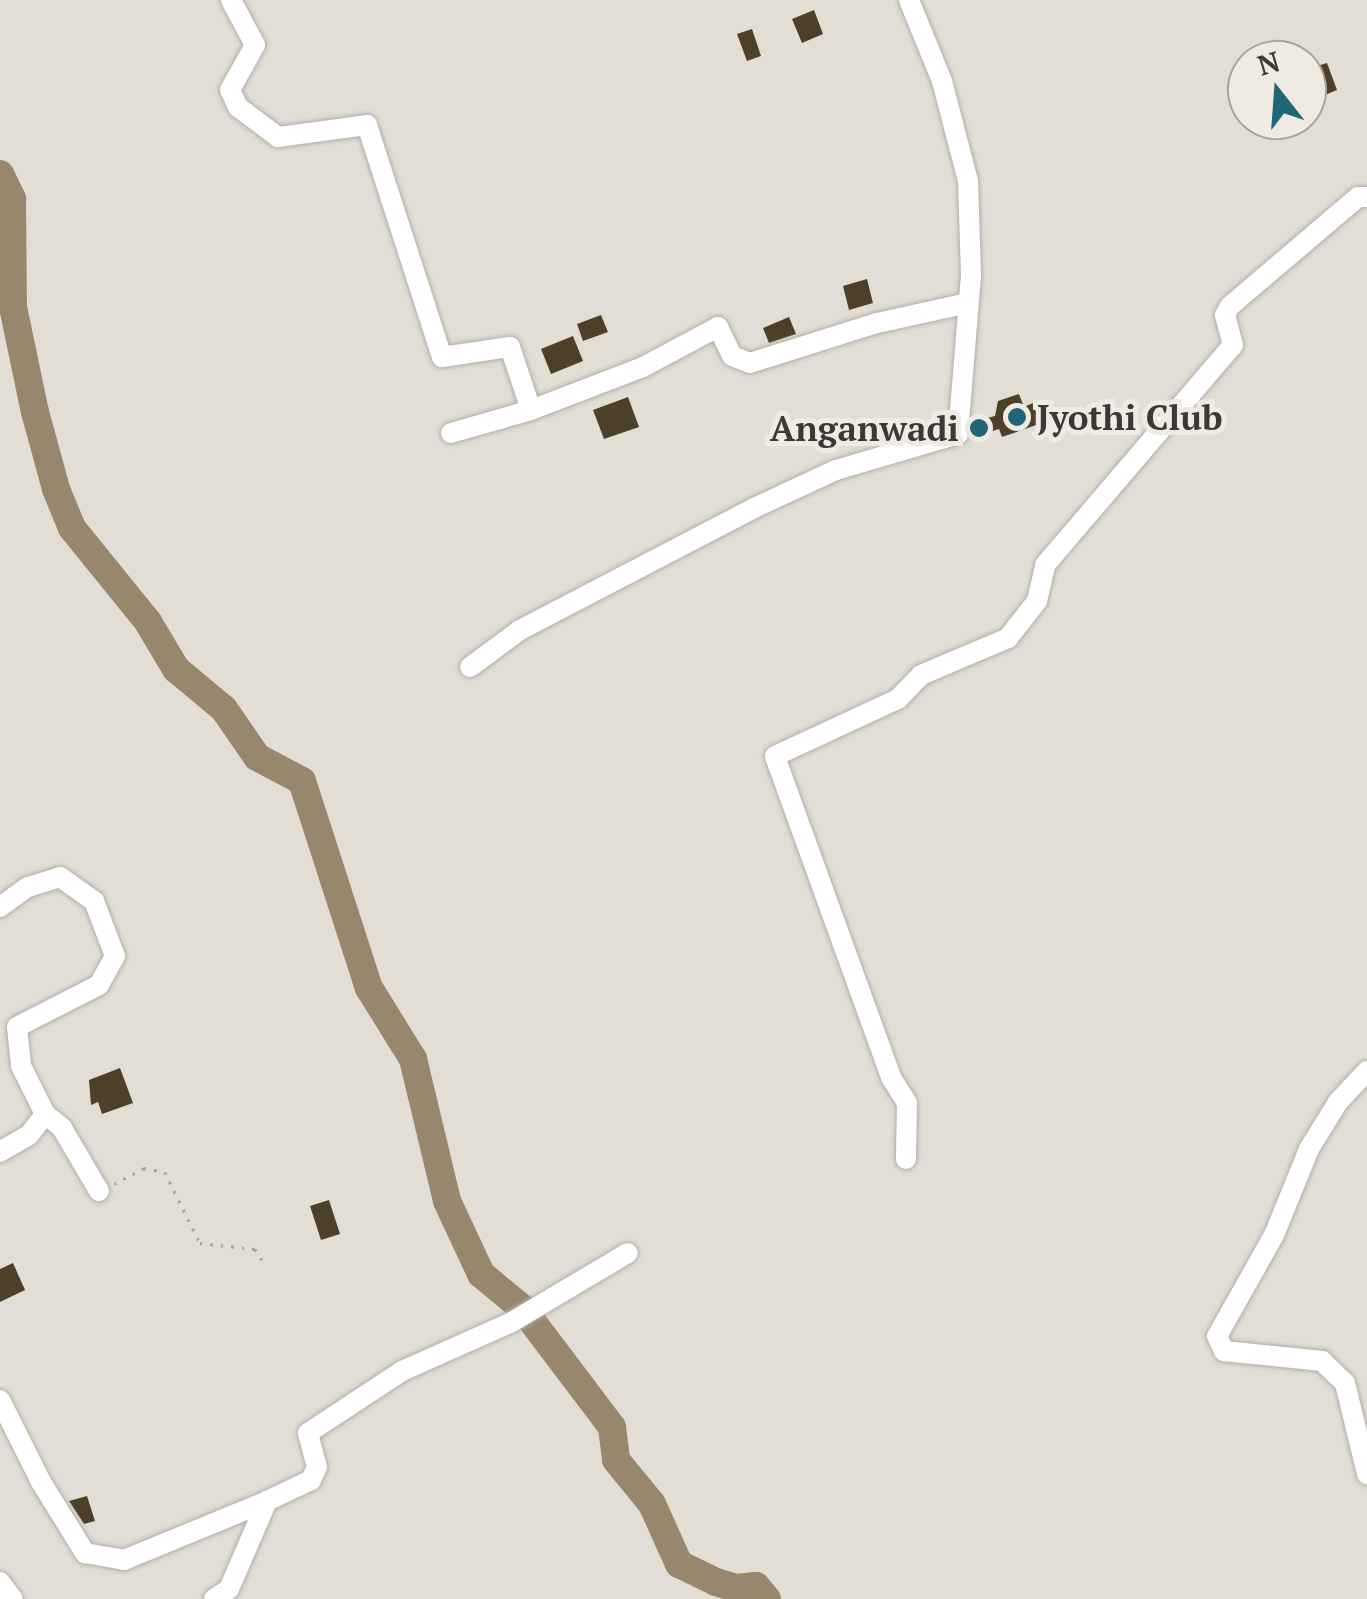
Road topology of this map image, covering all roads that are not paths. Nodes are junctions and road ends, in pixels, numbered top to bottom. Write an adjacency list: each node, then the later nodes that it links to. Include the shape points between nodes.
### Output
1 (231, 0): 5 (street, via 255,45 230,90 238,108 278,137 368,125 442,356 510,347)
2 (909, 0): 4 (street, via 942,81 968,182)
3 (1367, 197): 12 (street, via 1358,197 1230,306 1225,315 1232,345 1045,564 1038,601 1008,638 921,675 898,699 776,756 891,1077 908,1103)
4 (968, 303): 5 (street, via 750,363 732,356 718,327 643,366); 7 (street, via 958,434 836,470 754,508 537,620)
5 (531, 410): 6 (street)
6 (451, 433)
7 (470, 667)
8 (0, 907): 10 (street, via 28,886 60,877 94,902 116,956 100,985 16,1027 21,1066)
9 (1367, 1071): 16 (street, via 1338,1102 1310,1149 1274,1234 1217,1336 1224,1351 1322,1362 1345,1383)
10 (45, 1114): 11 (street, via 29,1135); 13 (street, via 62,1128)
11 (0, 1152)
12 (906, 1160)
13 (99, 1191)
14 (628, 1252): 17 (street, via 510,1323 402,1371 308,1433 317,1466 312,1480)
15 (0, 1400): 17 (street, via 86,1553 124,1560)
16 (1364, 1464)
17 (267, 1500): 20 (street, via 229,1590)
18 (0, 1582): 19 (street)
19 (13, 1599)
20 (214, 1599)

